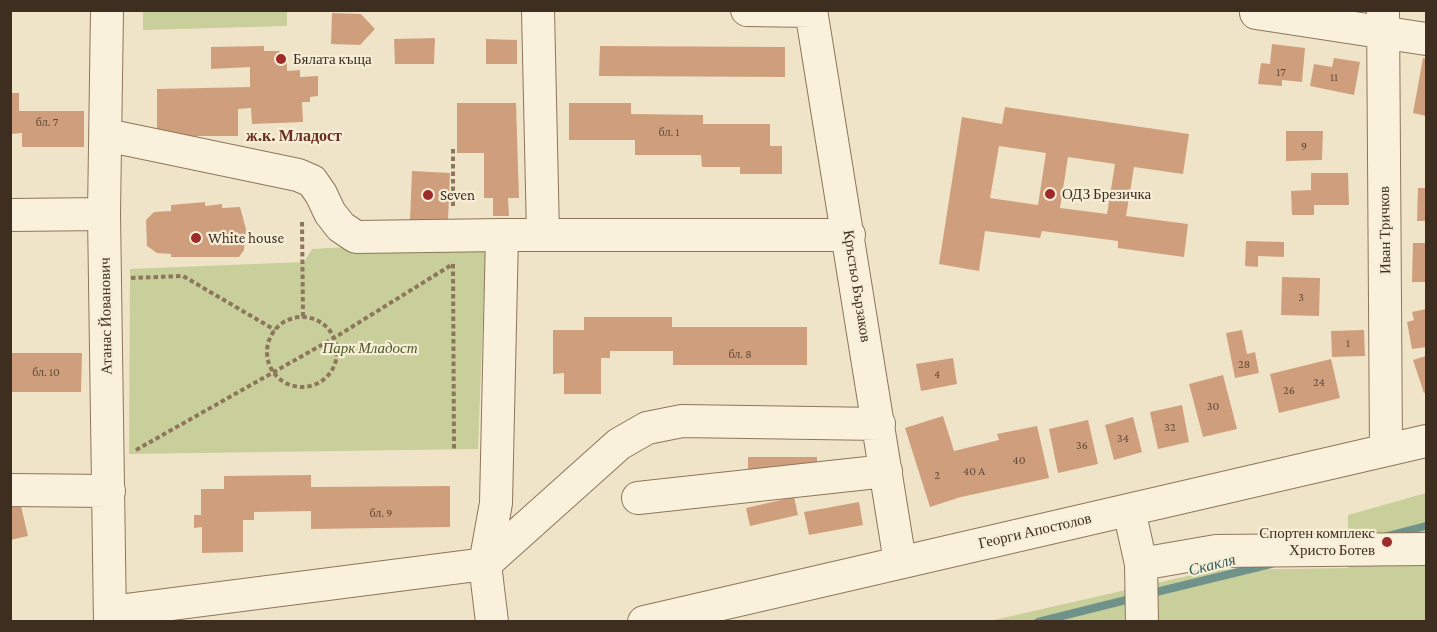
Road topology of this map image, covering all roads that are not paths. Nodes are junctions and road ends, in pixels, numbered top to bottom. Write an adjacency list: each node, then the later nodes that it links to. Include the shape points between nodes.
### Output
1 (107, 10): 8 (street, Атанас Йованович)
2 (538, 10): 12 (street)
3 (747, 10): 4 (street)
4 (811, 11): 13 (street, Кръстьо Бързаков)
5 (1256, 13): 6 (street)
6 (1383, 21): 7 (street); 16 (street, Иван Тричков)
7 (1426, 39)
8 (106, 135): 10 (street, Атанас Йованович); 11 (street, via 312,181 330,213 356,237 453,250)
9 (10, 214): 10 (street)
10 (105, 214): 19 (street, Атанас Йованович)
11 (502, 235): 12 (street); 24 (street, via 496,503)
12 (543, 235): 13 (street)
13 (849, 235): 14 (street, Кръстьо Бързаков)
14 (879, 424): 17 (street, Кръстьо Бързаков); 24 (street, via 682,421 647,428 619,444)
15 (1426, 441): 16 (street, Георги Апостолов)
16 (1386, 450): 21 (street, Георги Апостолов)
17 (886, 471): 20 (street); 23 (street, Кръстьо Бързаков)
18 (10, 490): 19 (street)
19 (109, 491): 27 (street, Атанас Йованович)
20 (638, 498)
21 (1129, 510): 23 (street, Георги Апостолов); 25 (street)
22 (1426, 549): 25 (street, via 1216,551)
23 (900, 562): 26 (street, Георги Апостолов)
24 (485, 564): 27 (street); 28 (street)
25 (1141, 564): 30 (street)
26 (745, 610): 29 (street, Георги Апостолов)
27 (110, 617)
28 (492, 621)
29 (644, 621)
30 (1142, 621)

